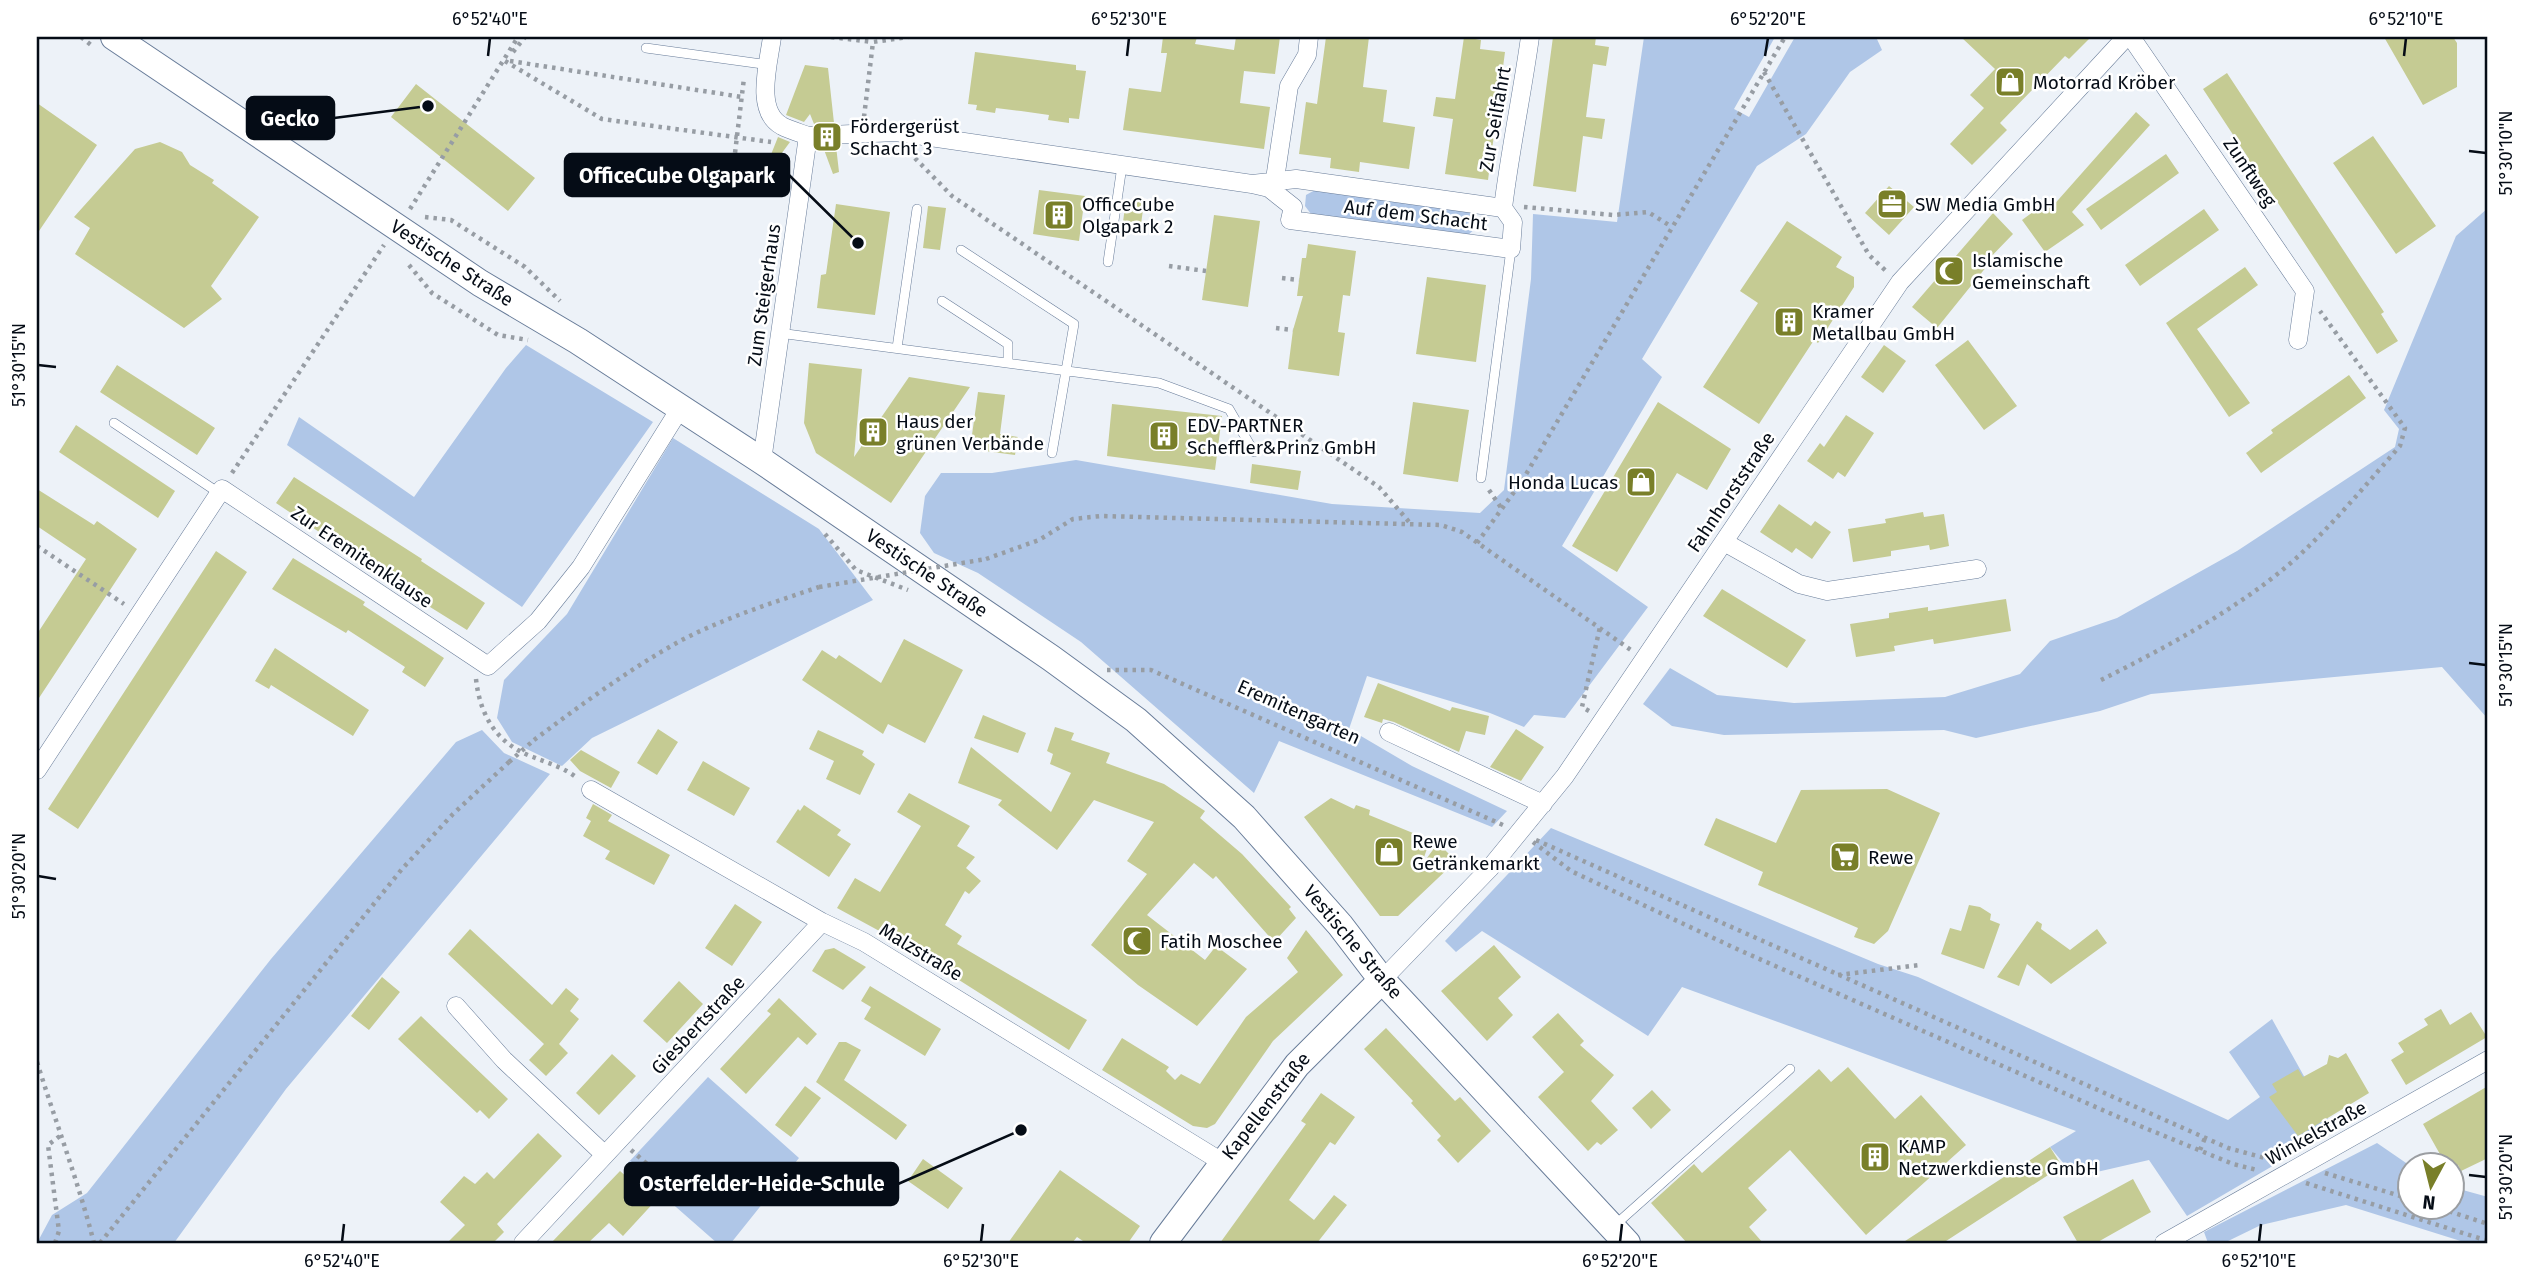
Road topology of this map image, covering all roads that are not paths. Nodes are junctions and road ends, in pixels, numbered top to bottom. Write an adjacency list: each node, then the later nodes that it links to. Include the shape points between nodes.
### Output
1 (114, 37): 24 (street, Vestische Straße, via 480,283)
2 (772, 37): 8 (street)
3 (1309, 37): 11 (street, via 1307,55 1289,86)
4 (1530, 37): 13 (street, Zur Seilfahrt)
5 (2126, 37): 31 (street, Fahnhorststraße, via 1900,282)
6 (2132, 37): 20 (street, Zunftweg, via 2305,291)
7 (646, 48): 8 (lane)
8 (769, 65): 9 (street, via 765,91 770,113 780,125)
9 (807, 141): 10 (street, Auf dem Schacht, via 862,131 896,132); 19 (street, Zum Steigerhaus)
10 (1122, 166): 12 (street, Auf dem Schacht); 17 (lane)
11 (1275, 179): 12 (street, Auf dem Schacht); 13 (street, Auf dem Schacht)
12 (1251, 184): 15 (street, Auf dem Schacht, via 1282,195 1293,207 1290,220)
13 (1503, 208): 15 (street, Auf dem Schacht, via 1513,222)
14 (917, 209): 21 (lane)
15 (1511, 249): 29 (lane)
16 (961, 250): 23 (lane, via 1074,324)
17 (1108, 262)
18 (942, 301): 22 (lane, via 1008,344)
19 (779, 333): 21 (lane); 28 (street, Zum Steigerhaus)
20 (2298, 340)
21 (897, 348): 22 (lane)
22 (1008, 361): 23 (lane)
23 (1068, 369): 26 (lane, via 1159,383 1229,409); 27 (lane)
24 (681, 407): 28 (street, Vestische Straße); 30 (street, Zur Eremitenklause, via 581,567 538,621 488,666)
25 (114, 423): 30 (lane)
26 (1254, 452)
27 (1052, 453)
28 (762, 461): 38 (street, Vestische Straße, via 1136,720 1244,817 1324,906)
29 (1480, 478)
30 (220, 491): 34 (street)
31 (1724, 542): 32 (street, via 1799,584 1827,591); 36 (street, Fahnhorststraße)
32 (1977, 569)
33 (1389, 732): 36 (street, Eremitengarten)
34 (37, 770)
35 (591, 790): 37 (street, Malzstraße)
36 (1544, 804): 38 (street, Fahnhorststraße)
37 (822, 922): 42 (street, Giesbertstraße); 43 (street, Malzstraße, via 864,942)
38 (1382, 980): 43 (street, Kapellenstraße, via 1297,1065); 44 (street, Vestische Straße)
39 (456, 1006): 42 (street, via 504,1060)
40 (2488, 1060): 45 (street, Winkelstraße, via 2290,1171)
41 (1790, 1069): 44 (lane)
42 (605, 1156): 46 (street, Giesbertstraße)
43 (1222, 1162): 47 (street, Kapellenstraße)
44 (1620, 1236)
45 (2184, 1238): 48 (street, Winkelstraße)
46 (523, 1243)
47 (1163, 1243)
48 (2164, 1243)

